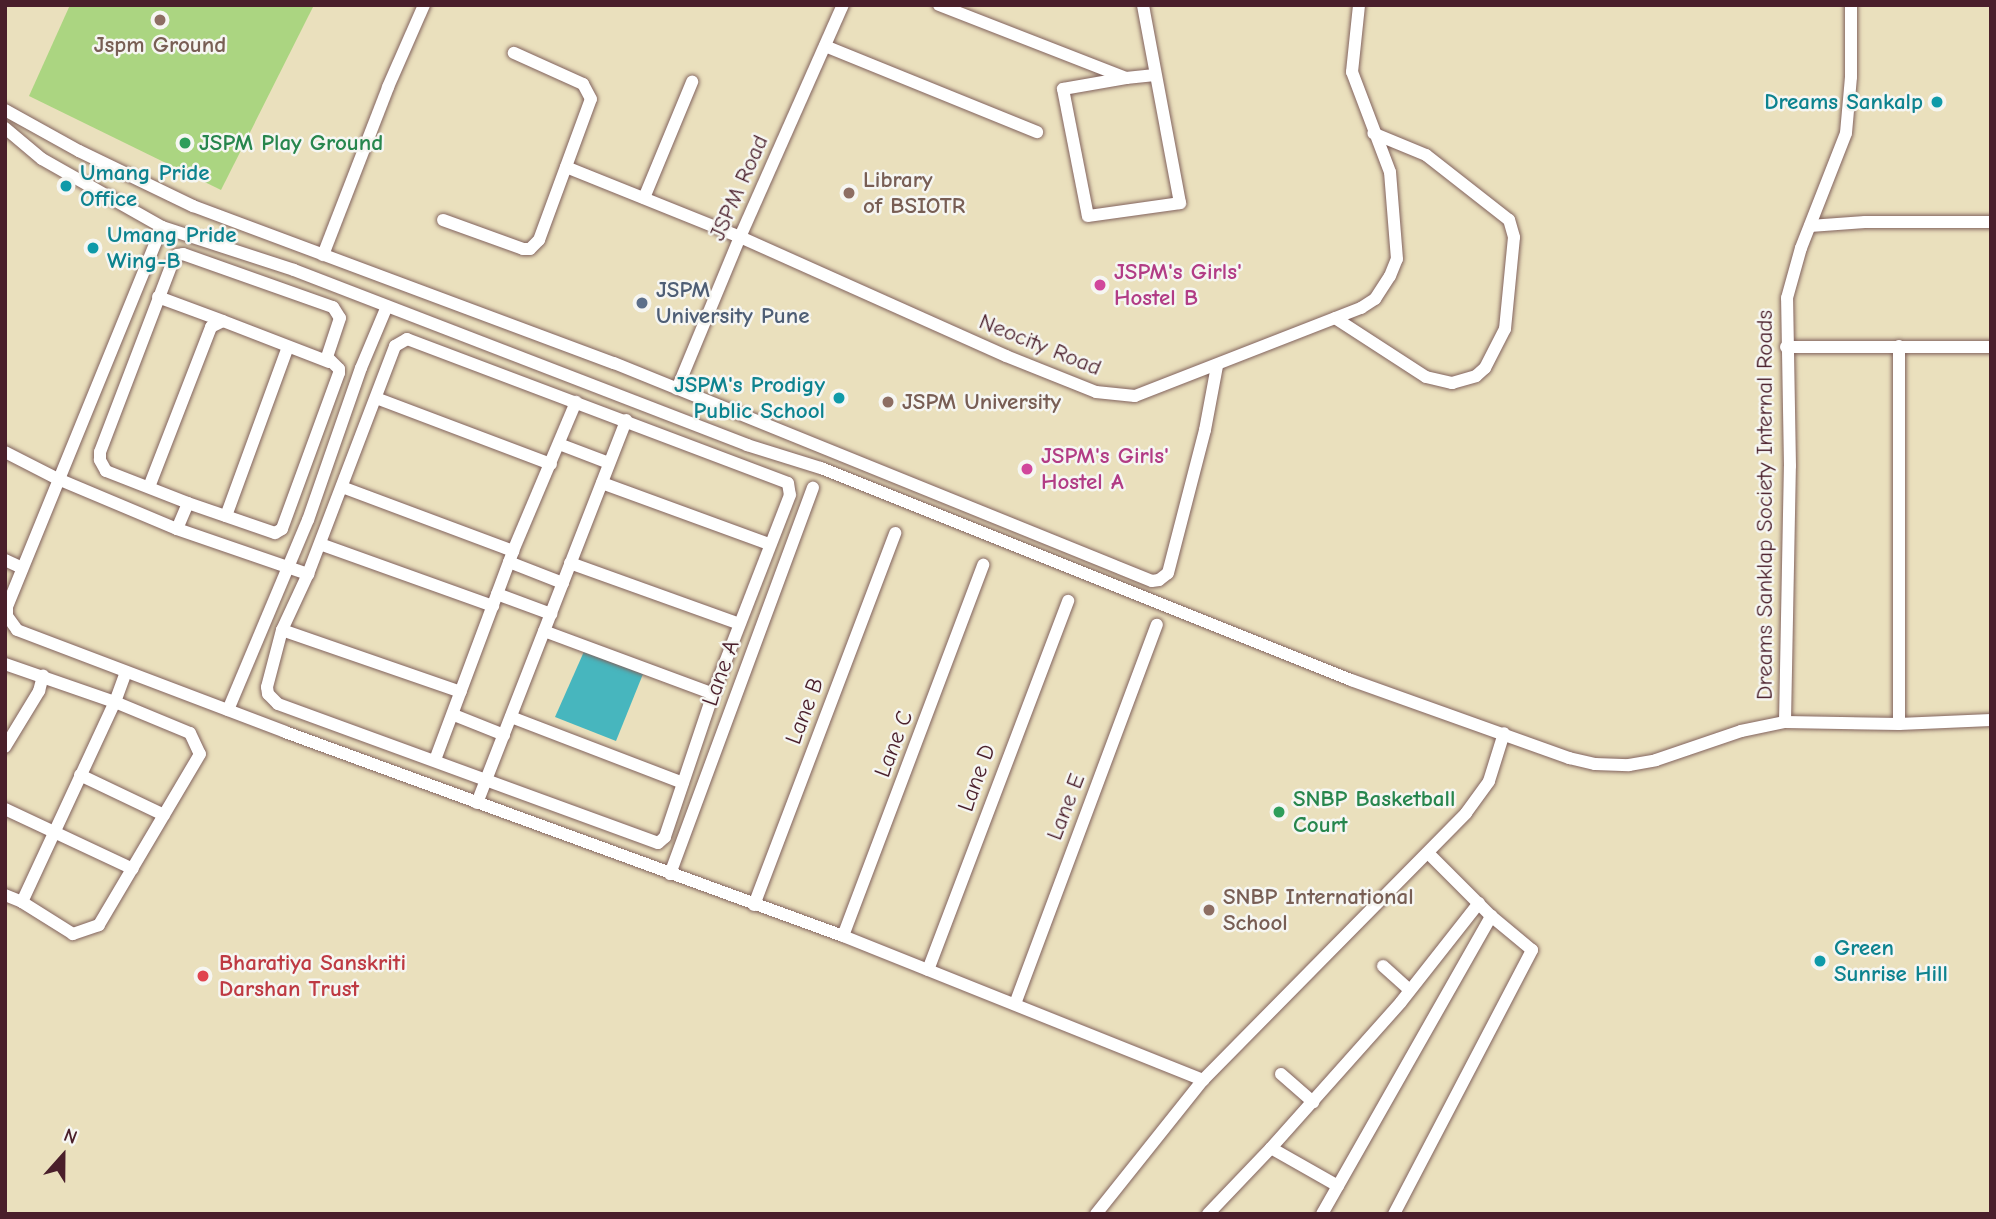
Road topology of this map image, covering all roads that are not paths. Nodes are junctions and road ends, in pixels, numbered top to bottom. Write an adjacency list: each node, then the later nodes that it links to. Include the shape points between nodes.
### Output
1 (424, 5): 23 (street)
2 (843, 5): 7 (street, JSPM Road)
3 (939, 5): 10 (street)
4 (1143, 5): 9 (street)
5 (1359, 5): 15 (street, Neocity Road, via 1352,72)
6 (1852, 5): 21 (street, Dreams Sanklap Society Internal Roads, via 1846,133)
7 (825, 46): 14 (street); 22 (street, JSPM Road)
8 (514, 53): 16 (street, via 583,84 589,91 591,99)
9 (1155, 75): 10 (street); 10 (street, via 1180,202 1087,216 1063,89)
10 (1126, 78)
11 (692, 82): 17 (street)
12 (5, 110): 23 (street, via 147,185)
13 (5, 128): 20 (street, via 42,159)
14 (1037, 132)
15 (1373, 133): 26 (street, Neocity Road, via 1390,172 1397,259 1375,299); 26 (street, via 1426,155 1509,220 1514,237 1505,329 1485,368 1476,376 1452,383 1426,377)
16 (566, 167): 17 (street, Neocity Road); 18 (street, via 539,240 530,249)
17 (644, 198): 22 (street, Neocity Road)
18 (443, 220)
19 (1991, 222): 21 (street)
20 (162, 226): 25 (street); 46 (street)
21 (1810, 226): 30 (street, Dreams Sanklap Society Internal Roads, via 1787,298)
22 (740, 237): 33 (street, Neocity Road, via 1097,392 1135,396); 34 (street, JSPM Road)
23 (323, 255): 34 (street)
24 (158, 297): 27 (street); 32 (street, via 177,256 190,254 333,307 341,318 327,352); 49 (street, via 100,452 106,471)
25 (387, 306): 35 (street); 40 (street)
26 (1335, 318): 33 (street, Neocity Road)
27 (223, 321): 28 (street); 49 (street, via 207,333)
28 (288, 346): 32 (street); 52 (street)
29 (1899, 346): 30 (street); 31 (street); 83 (street)
30 (1786, 347): 82 (street, Dreams Sanklap Society Internal Roads, via 1790,430)
31 (1991, 347)
32 (329, 362): 52 (street, via 339,373 282,529 275,533)
33 (1217, 366): 34 (street, via 1168,573 1152,581)
34 (677, 389)
35 (607, 390): 38 (street); 84 (street, via 747,445 821,468 1352,680)
36 (376, 398): 37 (street, via 395,346 407,339); 41 (street); 45 (street)
37 (576, 402): 38 (street); 42 (street)
38 (599, 410): 39 (street)
39 (626, 420): 44 (street); 56 (street, via 788,482 790,495)
40 (338, 434): 41 (street); 61 (street)
41 (360, 440): 48 (street)
42 (559, 444): 44 (street); 45 (street)
43 (5, 452): 46 (street)
44 (609, 463): 47 (street)
45 (551, 464): 57 (street)
46 (58, 479): 53 (street); 62 (street)
47 (601, 483): 56 (street); 59 (street)
48 (342, 487): 55 (street); 57 (street)
49 (149, 488): 51 (street)
50 (813, 488): 97 (street, Lane A)
51 (188, 503): 52 (street); 53 (street)
52 (226, 516)
53 (177, 529): 61 (street)
54 (895, 533): 101 (street, Lane B)
55 (320, 544): 63 (street); 65 (street)
56 (769, 544): 68 (street)
57 (511, 557): 64 (street); 65 (street)
58 (5, 560): 62 (street)
59 (570, 563): 64 (street); 68 (street)
60 (983, 565): 103 (street, Lane C)
61 (288, 567): 63 (street); 78 (street)
62 (22, 568): 73 (street, via 7,607 7,616 17,630)
63 (308, 574): 70 (street)
64 (563, 583): 67 (street)
65 (495, 600): 67 (street); 75 (street)
66 (1068, 601): 105 (street, Lane D)
67 (551, 614): 71 (street)
68 (739, 624): 76 (street)
69 (1157, 625): 107 (street, Lane E)
70 (282, 630): 75 (street); 87 (street, via 267,687 272,699)
71 (544, 631): 76 (street); 80 (street)
72 (5, 664): 74 (street)
73 (126, 672): 77 (street); 78 (street)
74 (43, 676): 77 (street); 86 (street)
75 (461, 692): 79 (street)
76 (713, 695): 90 (street)
77 (115, 702): 88 (street); 93 (street, via 190,733 201,754)
78 (228, 710): 91 (street)
79 (454, 715): 85 (street); 87 (street)
80 (511, 717): 85 (street); 90 (street)
81 (1991, 720): 83 (street)
82 (1785, 722): 83 (street); 84 (street, via 1741,731 1656,760 1612,766 1569,758)
83 (1899, 724)
84 (1504, 733): 95 (street, via 1482,794)
85 (504, 735): 89 (street)
86 (6, 749)
87 (435, 760): 89 (street)
88 (80, 775): 93 (street); 94 (street)
89 (486, 780): 90 (street, via 658,843 665,837); 91 (street)
90 (683, 783)
91 (477, 803): 97 (street)
92 (5, 809): 94 (street)
93 (164, 815): 96 (street)
94 (54, 832): 96 (street); 99 (street)
95 (1428, 853): 100 (street); 109 (street)
96 (133, 869): 99 (street, via 99,925 73,934)
97 (670, 874): 101 (street)
98 (5, 895): 99 (street)
99 (22, 902)
100 (1479, 903): 102 (street); 106 (street)
101 (754, 905): 103 (street)
102 (1491, 916): 112 (street); 116 (street, via 1532,950)
103 (843, 936): 105 (street)
104 (1383, 966): 106 (street)
105 (928, 970): 107 (street)
106 (1410, 990): 110 (street)
107 (1015, 1004): 109 (street)
108 (1281, 1074): 110 (street)
109 (1203, 1080): 113 (street)
110 (1313, 1102): 111 (street)
111 (1271, 1149): 112 (street); 114 (street)
112 (1338, 1186): 115 (street)
113 (1096, 1214)
114 (1208, 1214)
115 (1322, 1214)
116 (1394, 1214)

